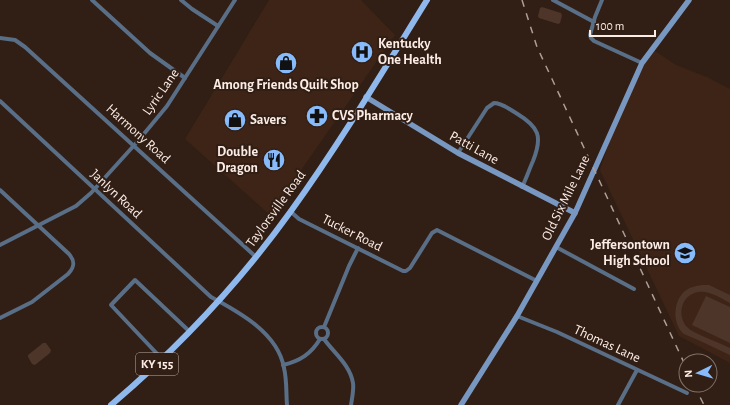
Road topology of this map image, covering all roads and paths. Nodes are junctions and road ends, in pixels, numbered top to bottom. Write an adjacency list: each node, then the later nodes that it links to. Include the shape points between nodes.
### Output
1 (92, 0): 12 (street, via 150,53)
2 (181, 0): 9 (street)
3 (235, 0): 9 (street, Lyric Lane)
4 (427, 0): 13 (main road, Taylorsville Road / KY 155)
5 (553, 0): 8 (street)
6 (602, 0): 8 (street)
7 (689, 0): 11 (street, Old Six Mile Lane)
8 (593, 25): 11 (street, via 590,35 592,40)
9 (218, 26): 12 (street, Lyric Lane)
10 (0, 38): 15 (street, Harmony Road, via 15,40 25,46)
11 (642, 63): 21 (street, Old Six Mile Lane)
12 (186, 78): 15 (street, Lyric Lane)
13 (366, 97): 16 (street, Patti Lane); 20 (main road, Taylorsville Road / KY 155)
14 (0, 101): 18 (street, Janlyn Road)
15 (134, 146): 18 (street, Lyric Lane); 26 (street, Harmony Road)
16 (458, 153): 17 (street, Patti Lane); 17 (street, via 487,108 494,103 500,104 526,119 538,134 538,147)
17 (522, 187): 21 (street, Patti Lane)
18 (95, 189): 22 (street, Lyric Lane, via 76,206); 29 (street, Janlyn Road, via 211,297)
19 (0, 190): 22 (street)
20 (290, 211): 25 (street, Tucker Road, via 299,219); 26 (main road, Taylorsville Road / KY 155)
21 (574, 213): 24 (street, Old Six Mile Lane)
22 (38, 225): 23 (street, Lyric Lane); 31 (street, via 72,258 73,268 32,302)
23 (0, 244)
24 (556, 247): 27 (street, Old Six Mile Lane); 28 (street)
25 (358, 248): 27 (street, Tucker Road, via 406,271 432,232 437,230); 32 (street)
26 (256, 257): 29 (main road, Taylorsville Road / KY 155)
27 (537, 281): 30 (street, Old Six Mile Lane)
28 (634, 289)
29 (219, 301): 33 (main road, Taylorsville Road / KY 155); 36 (street, Janlyn Road, via 238,312 265,334 277,350)
30 (517, 316): 37 (street, Thomas Lane); 42 (street, Old Six Mile Lane)
31 (0, 318)
32 (324, 327): 34 (street, via 328,333 327,337); 34 (street, via 317,330 317,336)
33 (189, 331): 35 (main road, Taylorsville Road / KY 155); 35 (street, via 135,280 111,305)
34 (322, 339): 36 (street, via 306,355); 41 (street, via 343,362 350,374 353,387)
35 (162, 359): 39 (main road, Taylorsville Road / KY 155)
36 (283, 365): 40 (street, Janlyn Road)
37 (637, 370): 38 (street, Thomas Lane); 43 (street)
38 (678, 389)
39 (111, 405)
40 (287, 405)
41 (351, 405)
42 (461, 405)
43 (618, 405)

